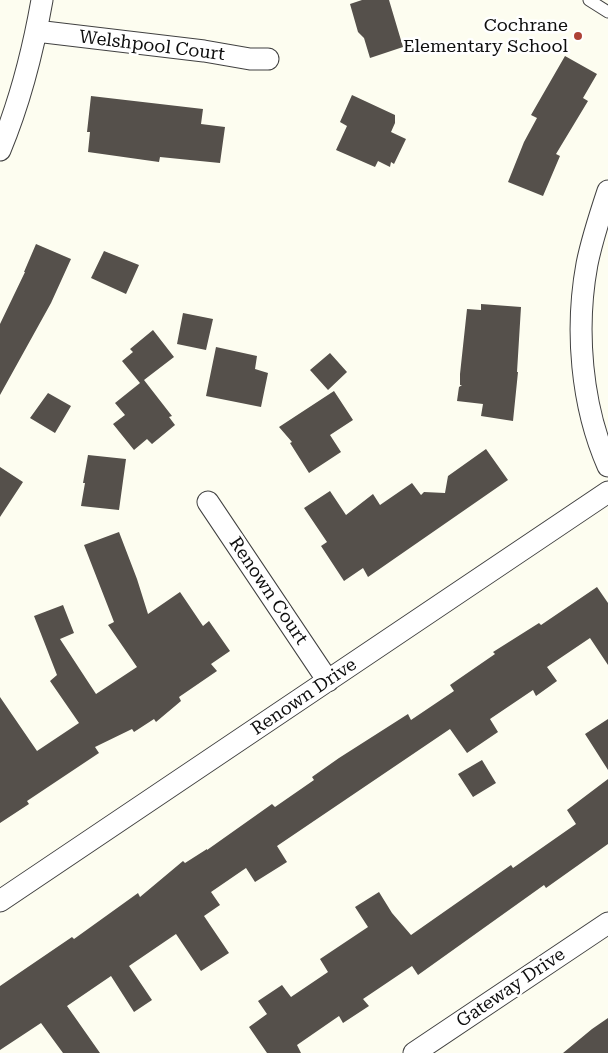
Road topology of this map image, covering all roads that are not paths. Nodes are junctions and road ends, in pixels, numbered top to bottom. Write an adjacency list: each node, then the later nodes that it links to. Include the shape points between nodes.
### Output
1 (42, 0): 4 (street)
2 (590, 1): 3 (lane)
3 (608, 12)
4 (36, 31): 5 (street, Welshpool Court); 6 (street, via 22,87)
5 (268, 59)
6 (0, 150)
7 (608, 191): 8 (street, via 587,264 582,313 588,405)
8 (608, 466)
9 (608, 492): 11 (street, Renown Drive)
10 (208, 502): 11 (street, Renown Court)
11 (328, 681): 12 (street, Renown Drive)
12 (0, 901)
13 (608, 923): 14 (street, Gateway Drive)
14 (414, 1053)

